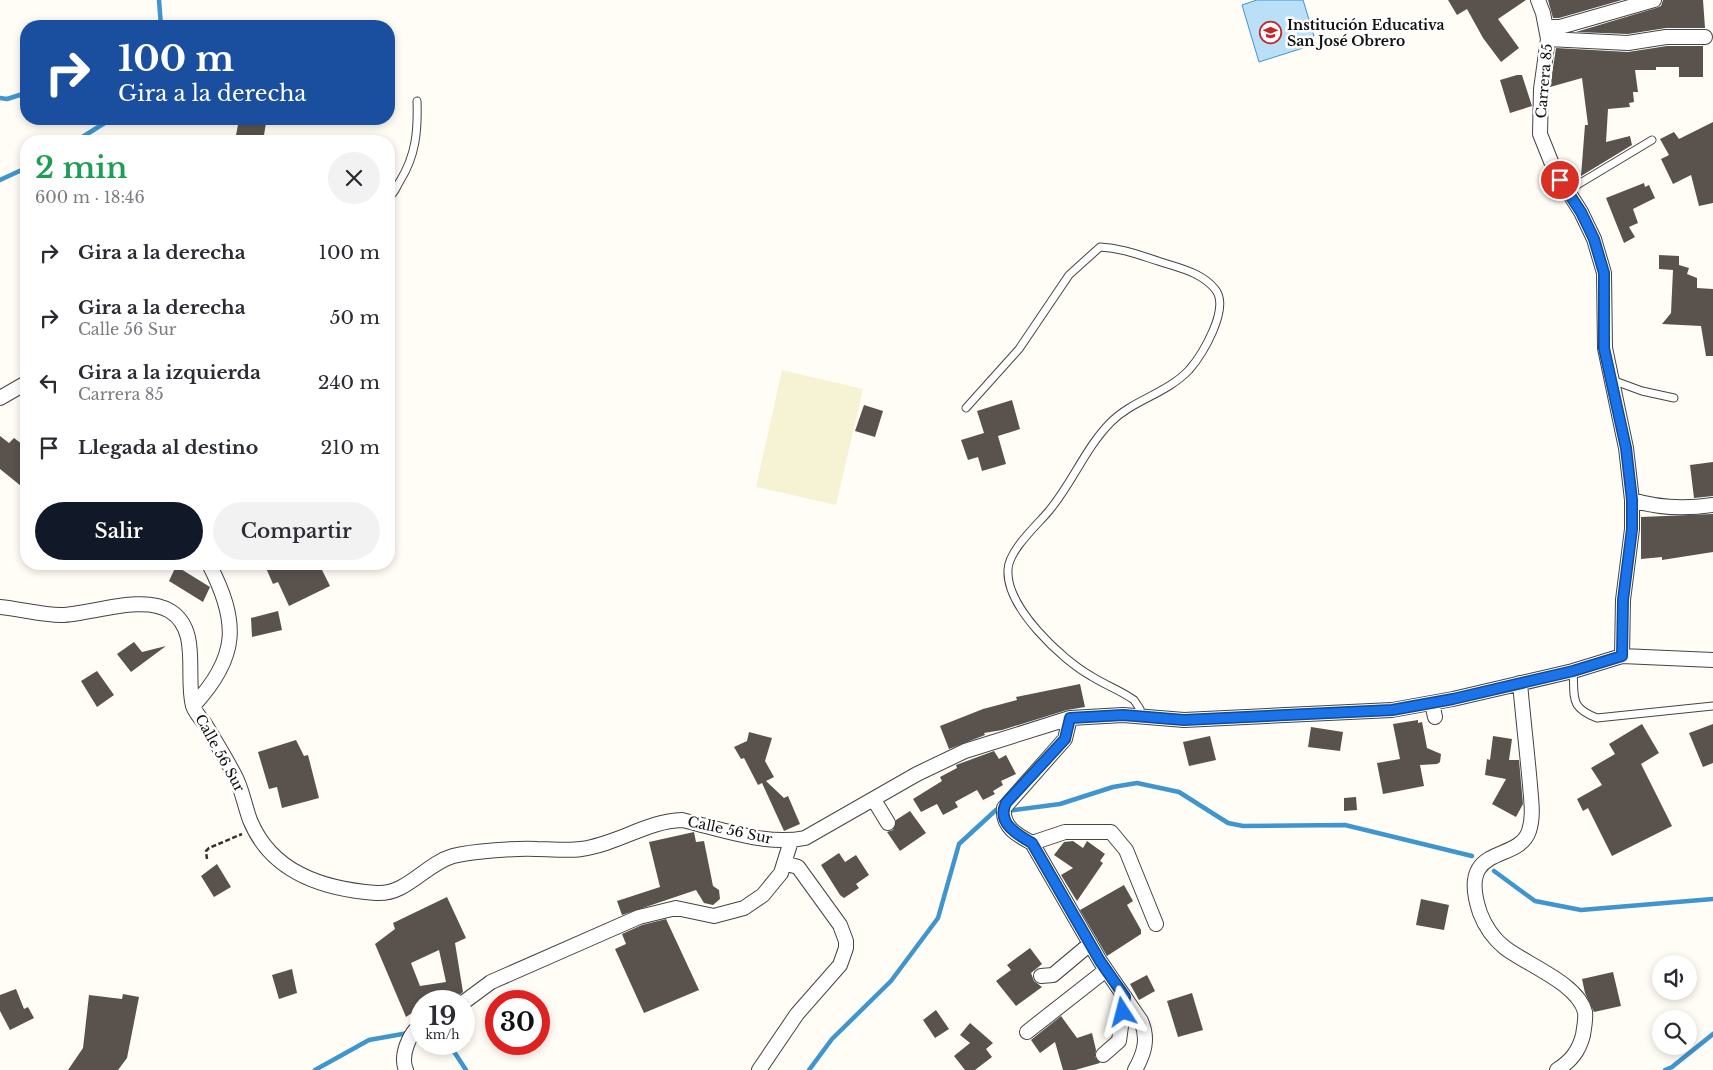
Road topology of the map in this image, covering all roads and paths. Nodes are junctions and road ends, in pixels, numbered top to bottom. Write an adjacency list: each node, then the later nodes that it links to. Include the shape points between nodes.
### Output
1 (1538, 0): 3 (street, Carrera 85, via 1544,13)
2 (1650, 1): 3 (street)
3 (1546, 33): 4 (street, via 1628,43 1666,37); 8 (street, Carrera 85, via 1540,134)
4 (1705, 37)
5 (417, 101): 7 (lane, via 417,137 413,154)
6 (1652, 140): 8 (lane)
7 (395, 191)
8 (1566, 191): 9 (street, Carrera 85, via 1594,239 1604,273 1604,348)
9 (1611, 380): 12 (lane); 14 (street, Carrera 85, via 1626,448)
10 (20, 386): 11 (street)
11 (0, 398)
12 (1674, 398)
13 (966, 408): 25 (lane, via 1019,349 1069,275 1100,247 1116,248 1194,273 1217,291 1220,298 1218,319 1189,370 1156,396 1110,423 1050,510 1016,550 1007,568 1018,603 1047,641 1076,666 1134,700 1140,708)
14 (1632, 500): 15 (street, via 1652,506); 18 (street, Carrera 85, via 1632,529 1623,600)
15 (1713, 506)
16 (212, 570): 23 (street, via 224,593 231,634 217,676)
17 (0, 607): 23 (street, Calle 56 Sur, via 60,615 143,603 168,609 180,618 188,641)
18 (1622, 656): 19 (street, Calle 56 Sur); 20 (street, Calle 56 Sur)
19 (1713, 660)
20 (1573, 671): 21 (street, Calle 56 Sur); 24 (lane, via 1576,706 1597,718)
21 (1520, 683): 22 (street, Calle 56 Sur); 47 (street, via 1527,748 1529,832 1522,842 1487,859 1480,866 1475,893 1491,934 1504,947 1577,997 1585,1012 1580,1046 1569,1062)
22 (1432, 703): 25 (street, Calle 56 Sur, via 1392,710 1317,715 1184,720); 26 (street)
23 (194, 706): 30 (street, Calle 56 Sur, via 236,778)
24 (1713, 706)
25 (1141, 717): 27 (street, Calle 56 Sur, via 1092,715)
26 (1435, 717)
27 (1070, 718): 28 (street, Calle 56 Sur, via 965,751 917,774); 32 (street, via 1065,739 1004,808 1006,824 1014,833)
28 (874, 800): 29 (street); 31 (street, Calle 56 Sur, via 805,838)
29 (888, 823)
30 (255, 829): 31 (street, Calle 56 Sur, via 272,856 298,875 376,893 392,892 409,884 432,865 456,855 534,848 580,850 615,842 668,820); 33 (path, via 209,848 206,851)
31 (791, 841): 34 (street)
32 (1032, 843): 35 (street, via 1065,832 1111,832 1126,850); 36 (street)
33 (208, 859)
34 (784, 863): 39 (street, via 763,895 744,908 714,916 676,908 639,917 491,982); 45 (street, via 798,866 840,925 846,948 840,966 797,1014)
35 (1156, 924)
36 (1090, 944): 37 (street); 38 (street, via 1052,975)
37 (1106, 970): 40 (street); 41 (street)
38 (1041, 976)
39 (475, 994)
40 (1125, 997): 43 (street, via 1119,1041); 46 (street, via 1141,1021 1146,1038)
41 (1027, 1032)
42 (410, 1041): 44 (street, via 403,1063)
43 (1103, 1055)
44 (406, 1070)
45 (759, 1070)
46 (1135, 1070)
47 (1557, 1070)

